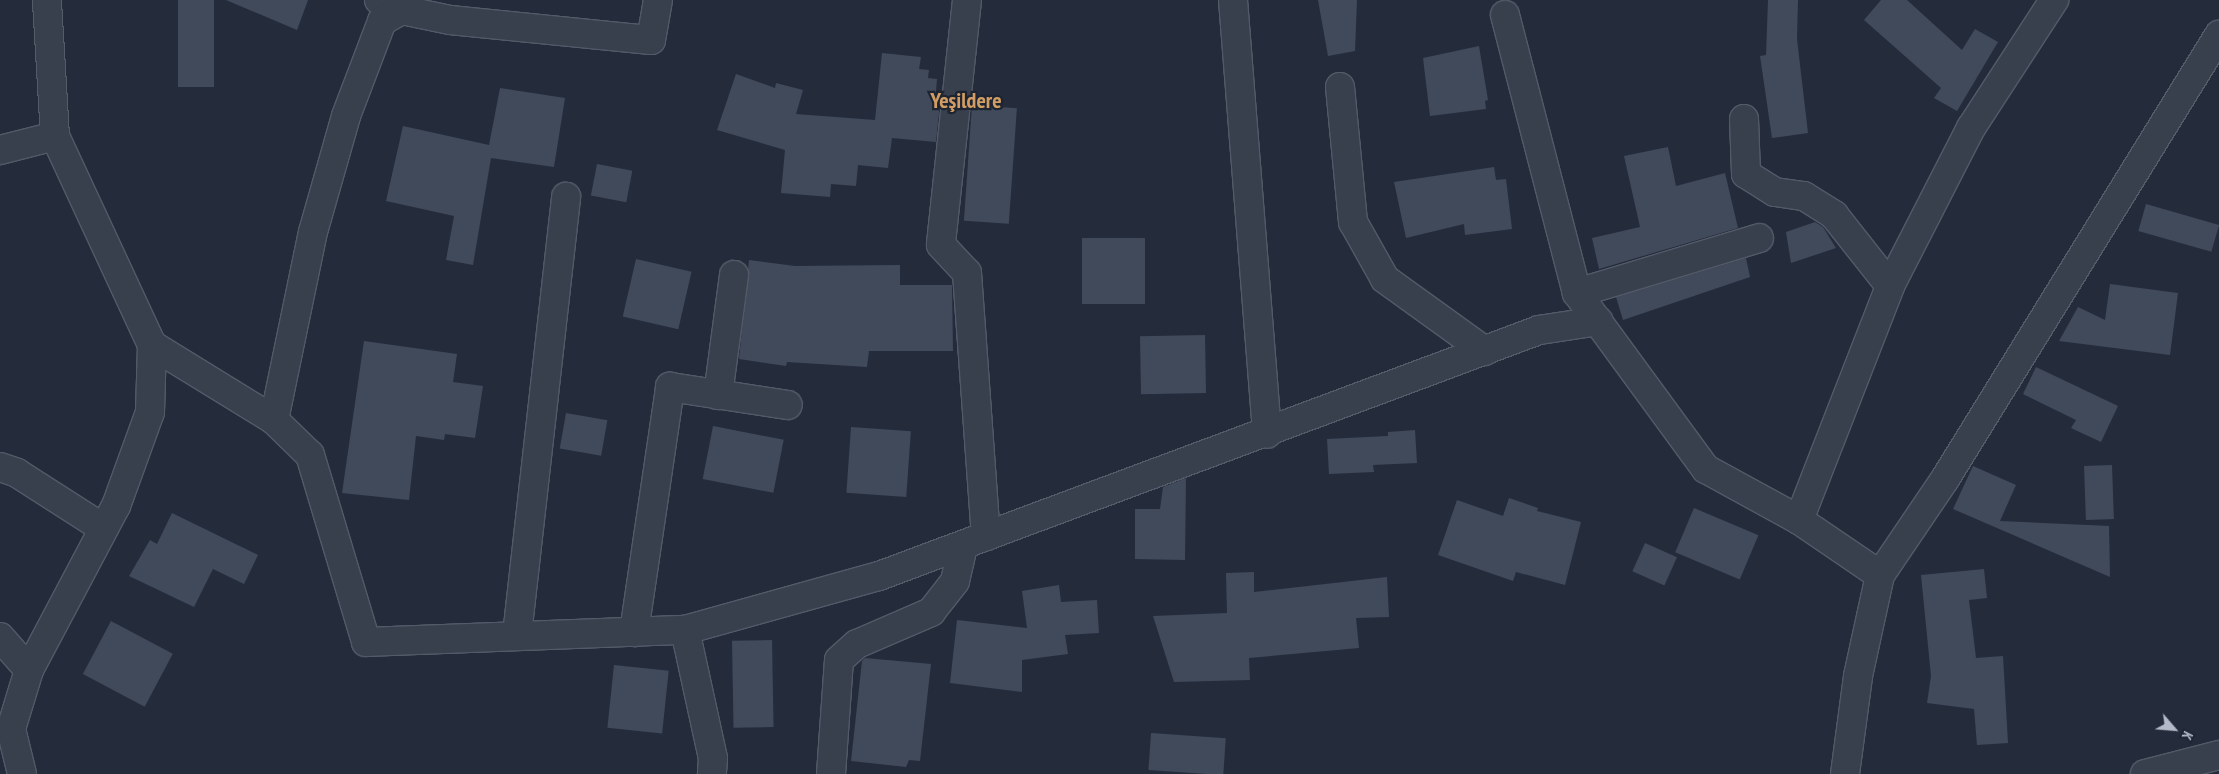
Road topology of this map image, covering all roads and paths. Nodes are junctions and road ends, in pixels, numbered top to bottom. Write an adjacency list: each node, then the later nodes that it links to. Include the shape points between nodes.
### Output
1 (47, 0): 11 (street)
2 (658, 0): 6 (street, via 652,40 450,20)
3 (968, 0): 28 (street, via 942,245 967,273)
4 (1233, 0): 24 (street)
5 (2054, 0): 16 (street, via 1971,128)
6 (391, 5): 23 (street, via 346,116 313,232)
7 (1505, 15): 17 (street)
8 (2218, 39): 29 (street, via 1945,479)
9 (1340, 87): 20 (street, via 1353,222 1385,279)
10 (1744, 119): 16 (street, via 1746,174 1775,192 1804,196 1834,215)
11 (55, 136): 12 (street); 19 (street)
12 (0, 150)
13 (566, 197): 32 (street)
14 (1759, 238): 17 (street)
15 (734, 275): 21 (street)
16 (1890, 286): 26 (street)
17 (1577, 293): 18 (street)
18 (1598, 321): 20 (street, via 1539,330); 26 (street, via 1706,469)
19 (152, 345): 23 (street); 27 (street, via 150,412 116,506)
20 (1485, 350): 24 (street)
21 (718, 394): 22 (street); 31 (street, via 670,387)
22 (788, 405)
23 (274, 420): 32 (street, via 310,455 366,642)
24 (1267, 434): 28 (street, via 1231,444)
25 (0, 467): 27 (street, via 17,473)
26 (1799, 520): 29 (street)
27 (103, 528): 34 (street)
28 (974, 540): 30 (street, via 879,576); 39 (street, via 956,581 931,612 857,644 840,660)
29 (1880, 575): 40 (street, via 1858,676)
30 (685, 630): 31 (street); 38 (street, via 713,758)
31 (634, 632): 32 (street)
32 (517, 635)
33 (0, 637): 34 (street)
34 (28, 670): 37 (street, via 11,729)
35 (0, 754): 37 (street)
36 (2219, 756): 41 (street)
37 (22, 774)
38 (712, 774)
39 (831, 774)
40 (1846, 774)
41 (2145, 774)

